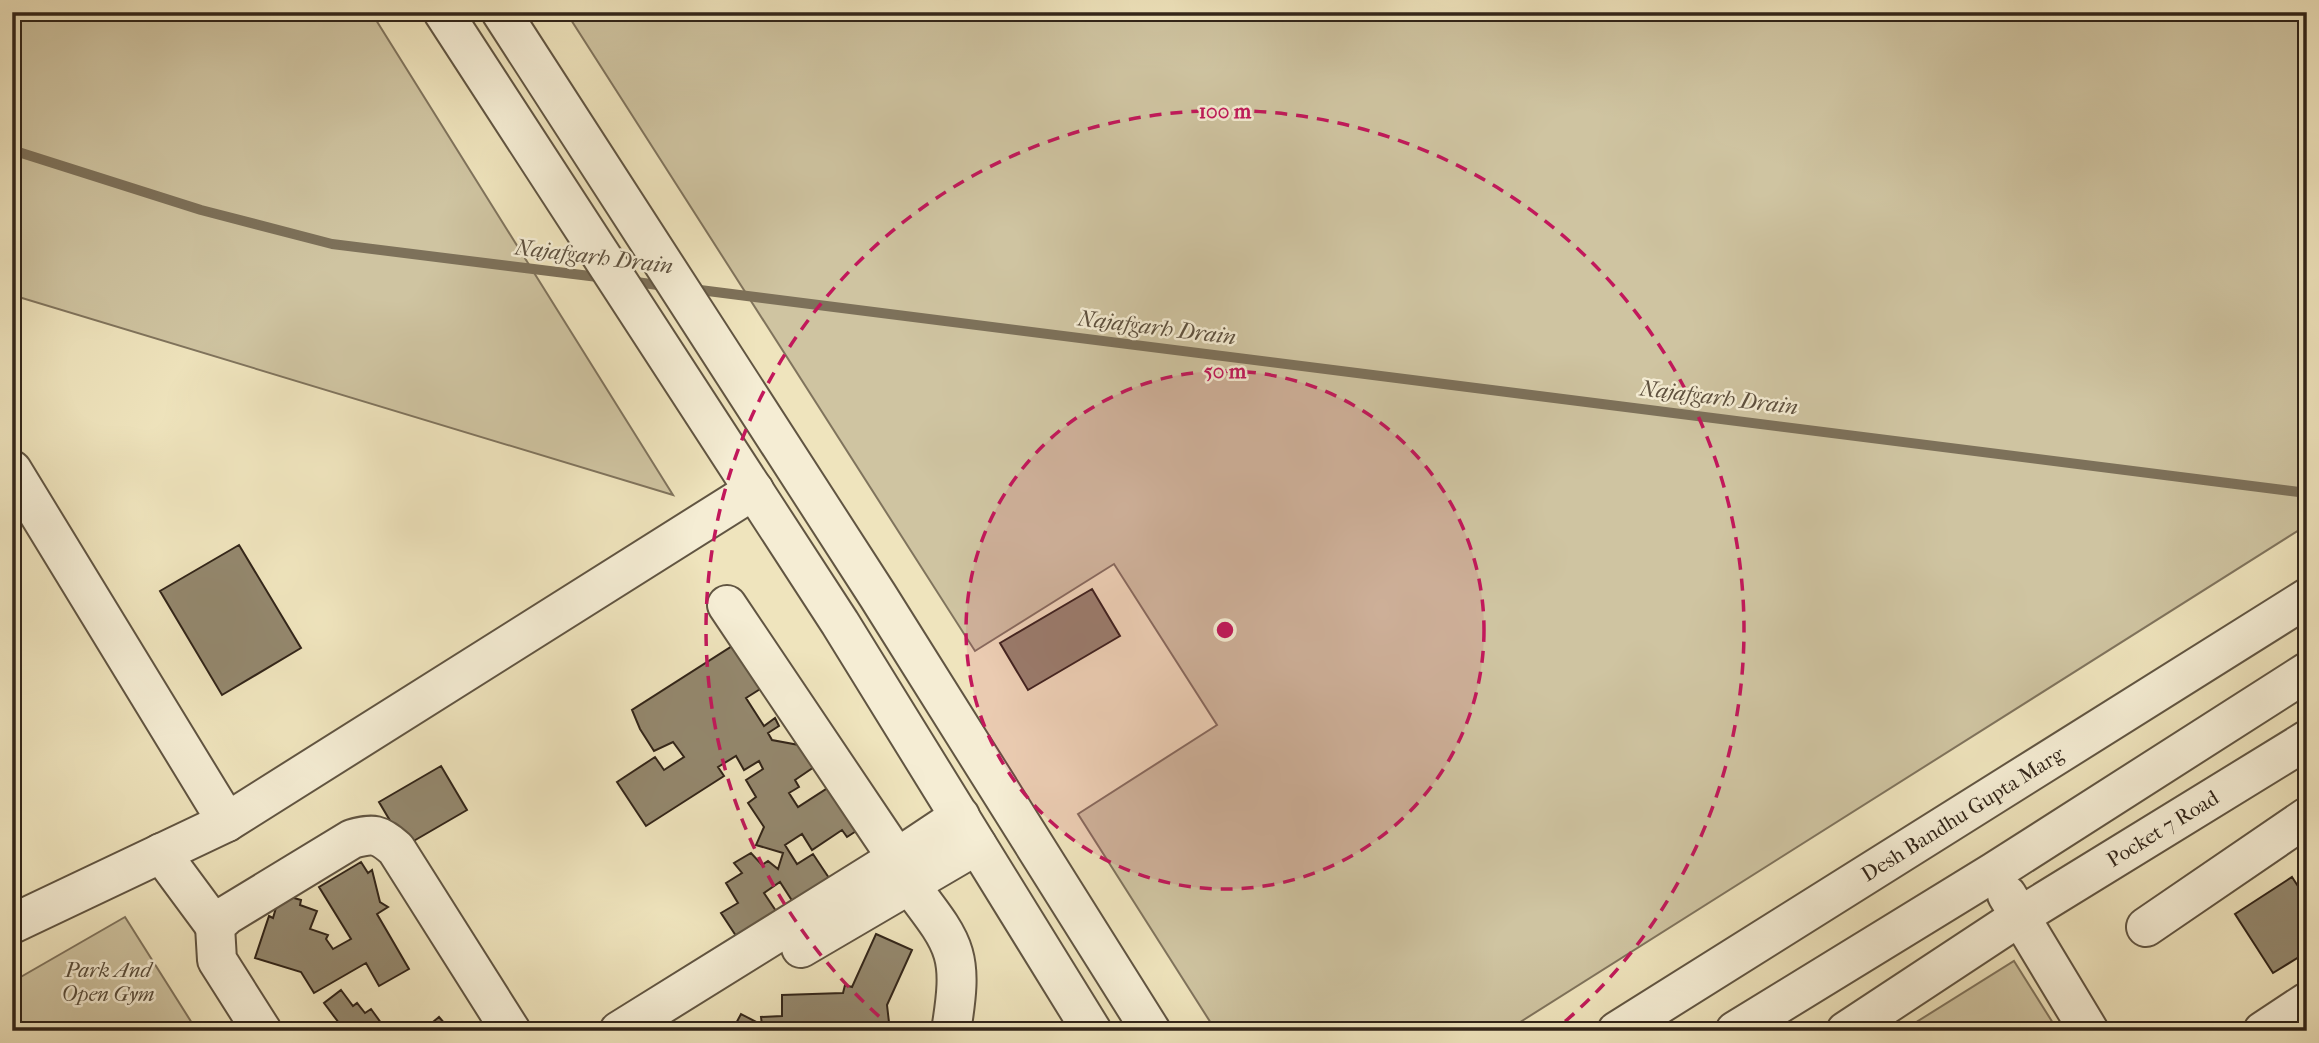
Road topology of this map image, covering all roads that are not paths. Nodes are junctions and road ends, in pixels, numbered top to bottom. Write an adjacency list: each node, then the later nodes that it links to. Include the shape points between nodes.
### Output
1 (443, 12): 4 (street)
2 (501, 12): 28 (street, via 885,607)
3 (12, 470): 12 (street)
4 (754, 490): 12 (street); 13 (street)
5 (2307, 598): 29 (street, Desh Bandhu Gupta Marg)
6 (727, 605): 15 (street)
7 (2307, 672): 9 (street)
8 (2307, 740): 10 (street, Pocket 7 Road)
9 (2128, 786): 10 (street); 16 (street)
10 (2218, 796): 17 (street, Pocket 7 Road)
11 (2307, 817): 20 (street)
12 (227, 822): 14 (street)
13 (969, 831): 15 (street); 27 (street)
14 (161, 853): 18 (street); 19 (street)
15 (903, 871): 24 (street); 25 (street); 26 (street, via 948,935 957,962)
16 (1994, 872): 17 (street); 30 (street)
17 (2019, 917): 31 (street, Pocket 7 Road); 32 (street)
18 (12, 924)
19 (215, 926): 22 (street, via 216,960); 23 (street, via 352,839 370,834 384,838 396,849)
20 (2146, 927)
21 (2307, 1002): 33 (street)
22 (262, 1031)
23 (511, 1031)
24 (619, 1031)
25 (663, 1031)
26 (951, 1031)
27 (1092, 1031)
28 (1151, 1031)
29 (1617, 1031)
30 (1735, 1031)
31 (1846, 1031)
32 (2089, 1031)
33 (2263, 1031)

